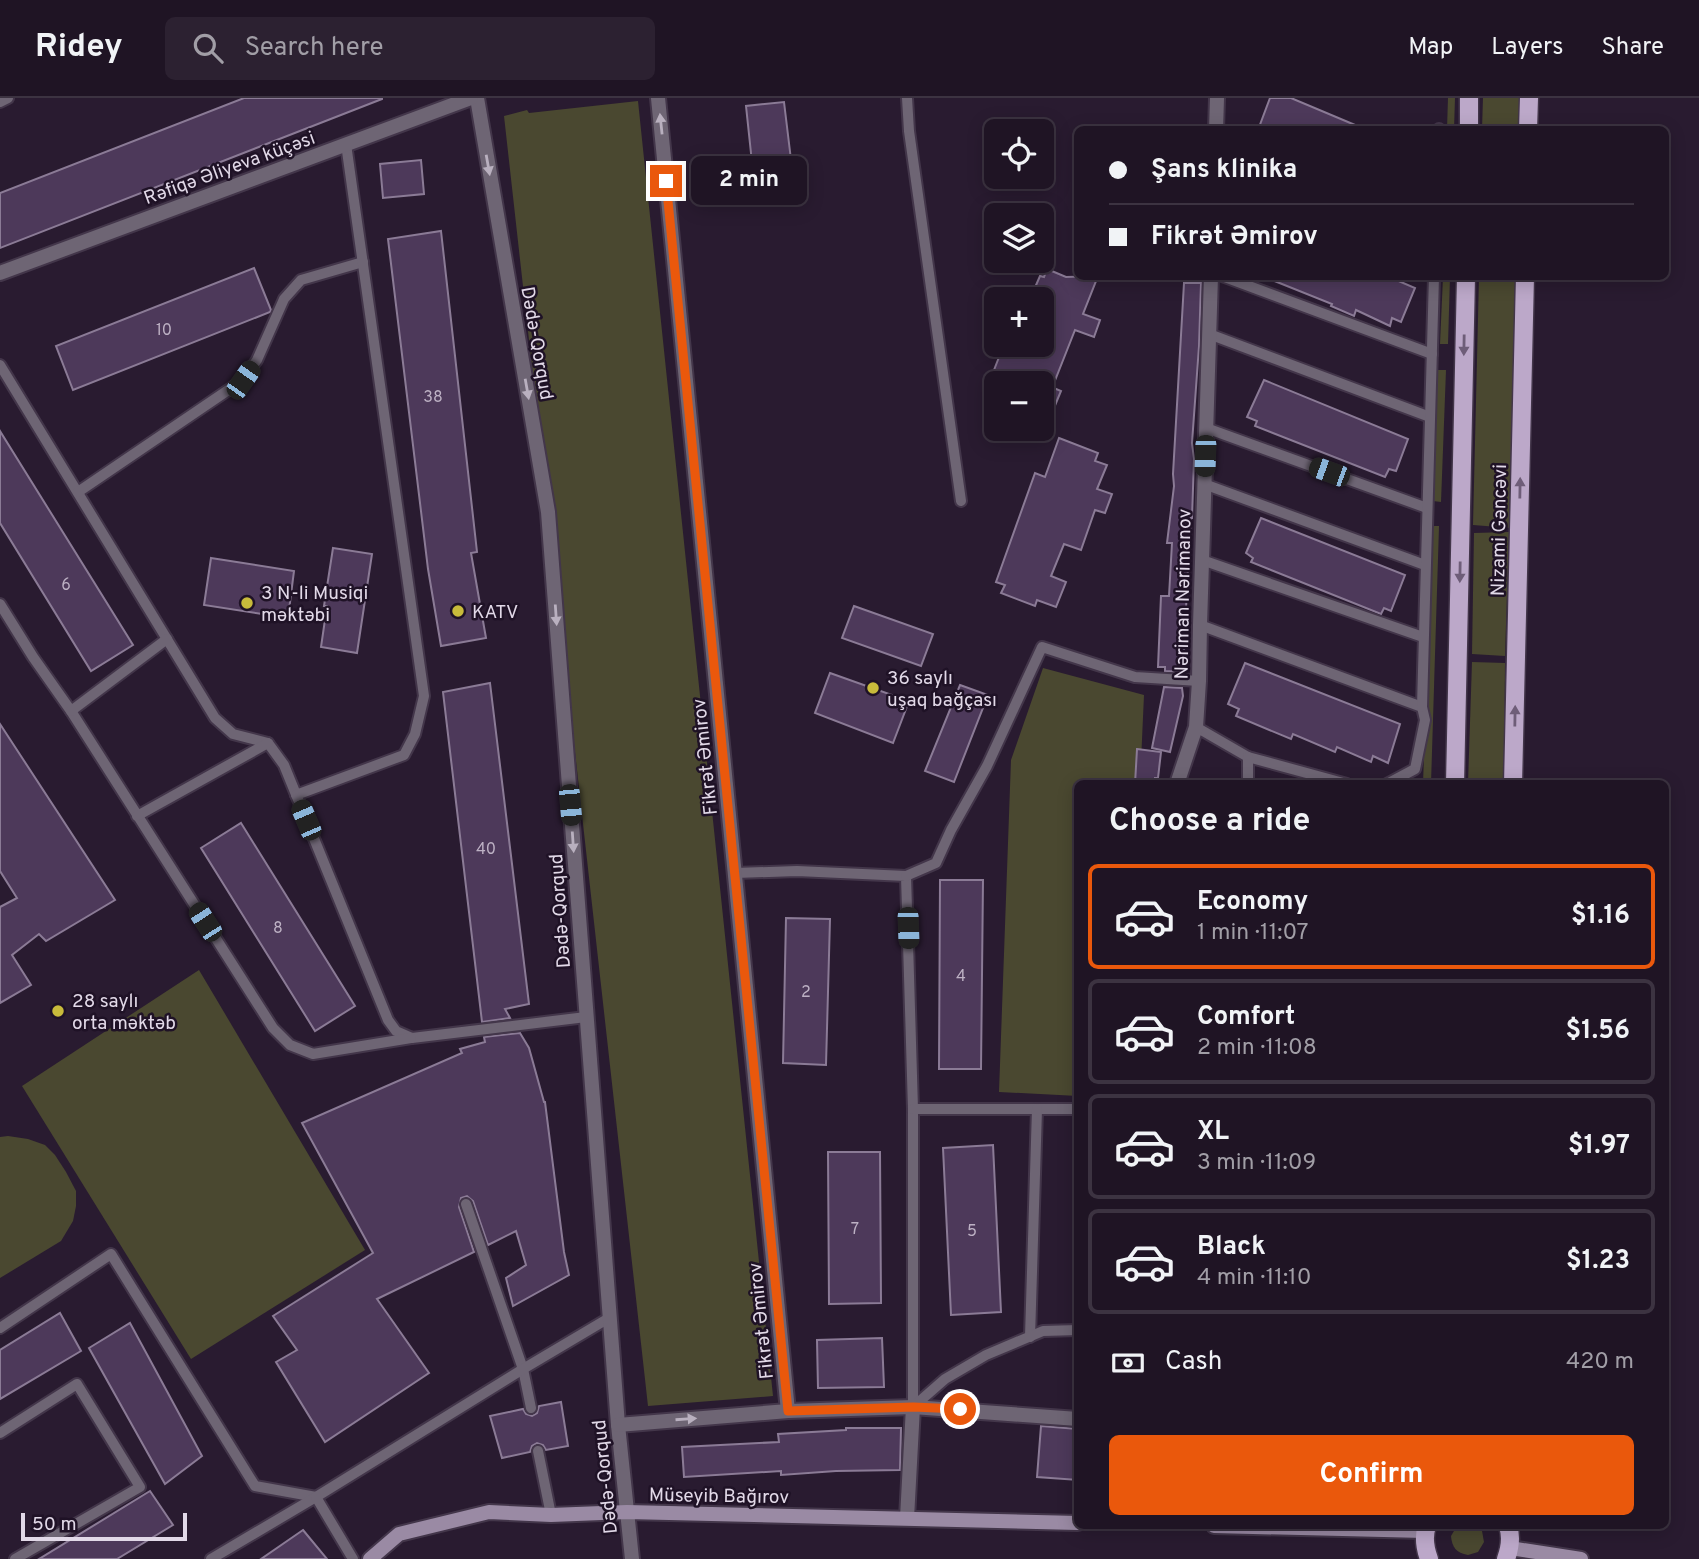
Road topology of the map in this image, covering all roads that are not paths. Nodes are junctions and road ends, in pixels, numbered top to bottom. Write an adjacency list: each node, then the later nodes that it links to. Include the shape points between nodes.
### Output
1 (8, 98): 9 (lane)
2 (471, 98): 13 (street, Rəfiqə Əliyeva küçəsi)
3 (477, 98): 52 (street, Dədə-Qorqud, one-way to 52, via 548,512)
4 (658, 98): 50 (street, Fikrət Əmirov, one-way to 4)
5 (906, 98): 28 (lane)
6 (1217, 98): 10 (street)
7 (1469, 98): 11 (main road)
8 (1529, 98): 12 (main road)
9 (0, 102)
10 (1216, 126)
11 (1469, 126)
12 (1528, 126)
13 (346, 144): 14 (lane); 15 (street, Rəfiqə Əliyeva küçəsi)
14 (363, 262): 27 (lane, via 301,280 284,299 243,380); 48 (lane, via 424,696 415,734 404,755)
15 (0, 273)
16 (1211, 280): 21 (street, Nəriman Nərimanov)
17 (1233, 280): 22 (lane)
18 (1434, 280): 22 (lane)
19 (1466, 280): 46 (main road, Nizami Gəncəvi, one-way to 46)
20 (1525, 280): 47 (main road, Nizami Gəncəvi, one-way to 20)
21 (1209, 334): 24 (lane); 25 (street, Nəriman Nərimanov)
22 (1432, 354): 24 (lane)
23 (0, 365): 27 (lane)
24 (1430, 417): 29 (lane)
25 (1206, 428): 26 (street, Nəriman Nərimanov); 29 (lane)
26 (1204, 484): 30 (street, Nəriman Nərimanov); 31 (lane)
27 (78, 492): 35 (lane)
28 (961, 501)
29 (1427, 508): 31 (lane)
30 (1202, 560): 33 (street, Nəriman Nərimanov); 34 (lane)
31 (1425, 565): 34 (lane)
32 (0, 605): 38 (lane)
33 (1200, 625): 36 (street, Nəriman Nərimanov); 37 (lane)
34 (1423, 637): 37 (lane)
35 (167, 639): 38 (lane); 40 (lane, via 215,718 233,734)
36 (1199, 681): 39 (street, Nəriman Nərimanov); 51 (lane, via 1135,677 1042,647 936,863)
37 (1422, 707): 45 (lane, via 1425,720 1415,769)
38 (71, 711): 49 (lane)
39 (1196, 727): 41 (lane); 42 (street, Nəriman Nərimanov)
40 (268, 743): 48 (lane, via 284,765); 49 (lane)
41 (1248, 757): 43 (lane); 44 (lane)
42 (1178, 780)
43 (1248, 780)
44 (1333, 780)
45 (1394, 780)
46 (1455, 780)
47 (1513, 780)
48 (296, 795): 53 (lane, via 388,1020 396,1031)
49 (138, 816): 53 (lane, via 273,1028 290,1045 313,1054)
50 (735, 873): 51 (lane, via 797,870); 65 (street, Fikrət Əmirov)
51 (906, 876): 54 (lane)
52 (586, 1017): 53 (lane); 58 (street, Dədə-Qorqud)
53 (412, 1038)
54 (913, 1109): 55 (lane); 63 (lane)
55 (1037, 1109): 56 (lane); 61 (lane)
56 (1074, 1109)
57 (466, 1204): 62 (lane)
58 (609, 1318): 62 (lane); 67 (street, Dədə-Qorqud)
59 (0, 1328): 70 (lane, via 111,1254 255,1486)
60 (1074, 1330): 61 (lane)
61 (1030, 1336): 63 (lane, via 945,1379)
62 (523, 1368): 64 (lane); 70 (lane)
63 (913, 1407): 65 (street); 66 (street); 73 (street)
64 (531, 1408)
65 (788, 1411): 67 (street, one-way to 65)
66 (1074, 1419)
67 (618, 1425): 71 (street, Dədə-Qorqud)
68 (0, 1433): 78 (lane, via 77,1384 140,1487)
69 (538, 1451): 72 (lane)
70 (316, 1497): 79 (lane); 80 (lane)
71 (627, 1512): 72 (street, Müseyib Bağırov); 73 (street, Müseyib Bağırov); 82 (street, Dədə-Qorqud)
72 (551, 1515): 81 (street, Müseyib Bağırov, via 489,1512 399,1534)
73 (907, 1518): 74 (street, Müseyib Bağırov)
74 (1074, 1523)
75 (1426, 1529): 83 (main road)
76 (1509, 1529): 77 (main road)
77 (1508, 1553): 84 (street)
78 (15, 1559)
79 (211, 1559)
80 (352, 1559)
81 (370, 1559)
82 (632, 1559)
83 (1429, 1559)
84 (1581, 1559)

